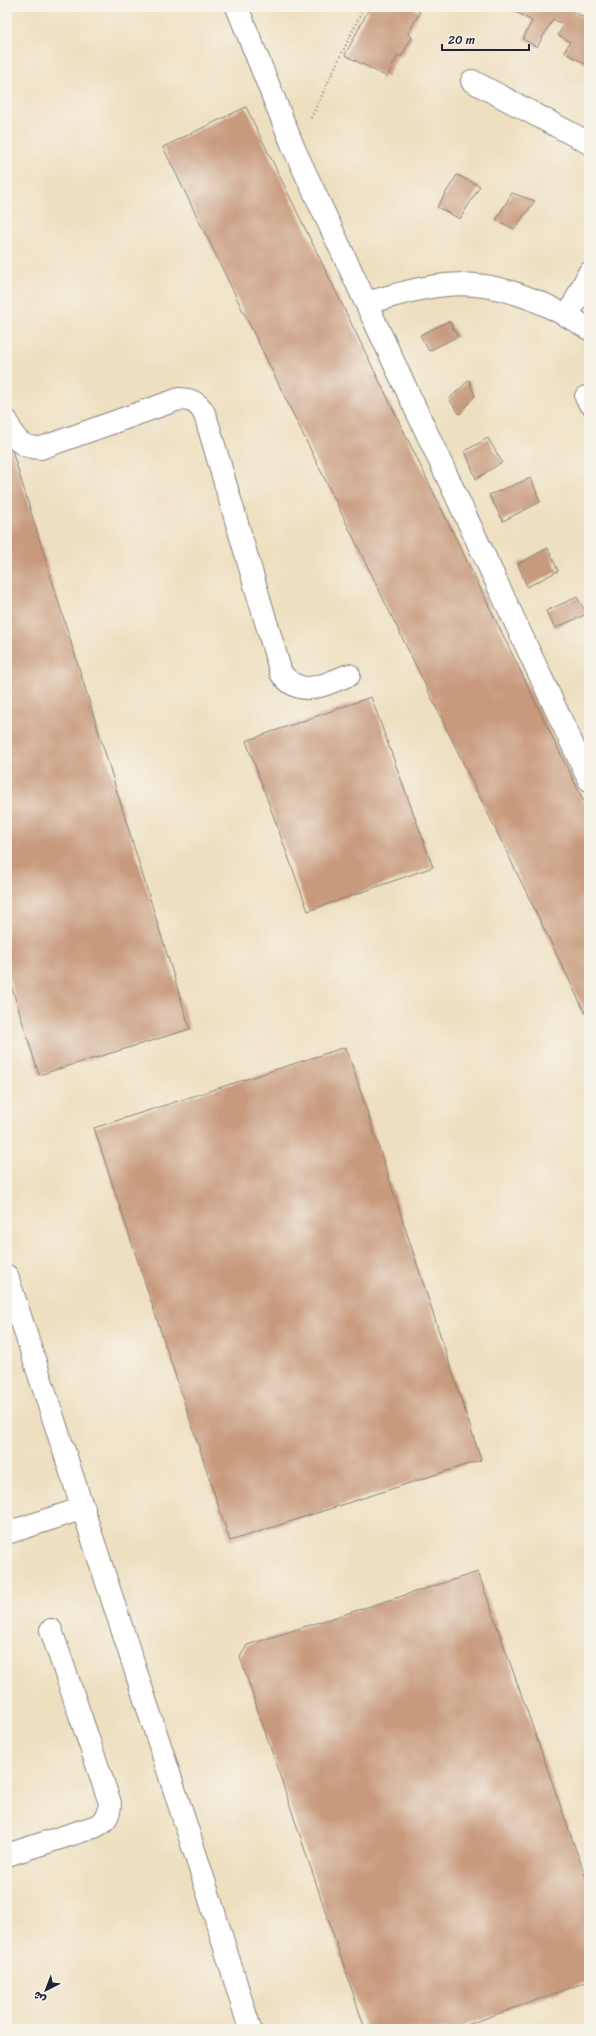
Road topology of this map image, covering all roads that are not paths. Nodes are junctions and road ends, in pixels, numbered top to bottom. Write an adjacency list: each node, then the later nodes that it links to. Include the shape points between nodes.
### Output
1 (237, 7): 5 (street, via 295,150)
2 (472, 81): 3 (street)
3 (589, 143)
4 (589, 273): 6 (street)
5 (366, 303): 6 (street, via 436,286 464,283 492,286 519,294); 10 (street)
6 (568, 316): 7 (street)
7 (589, 329)
8 (7, 421): 9 (street, via 16,440 23,446 41,448 179,399 188,399 196,403 203,409 206,418 281,673 287,681 305,689 315,688)
9 (349, 675)
10 (589, 780)
11 (7, 1276): 12 (street)
12 (84, 1508): 13 (street); 16 (street)
13 (7, 1533)
14 (51, 1630): 15 (street, via 110,1803 110,1811 101,1824 94,1827)
15 (7, 1855)
16 (250, 2029)

